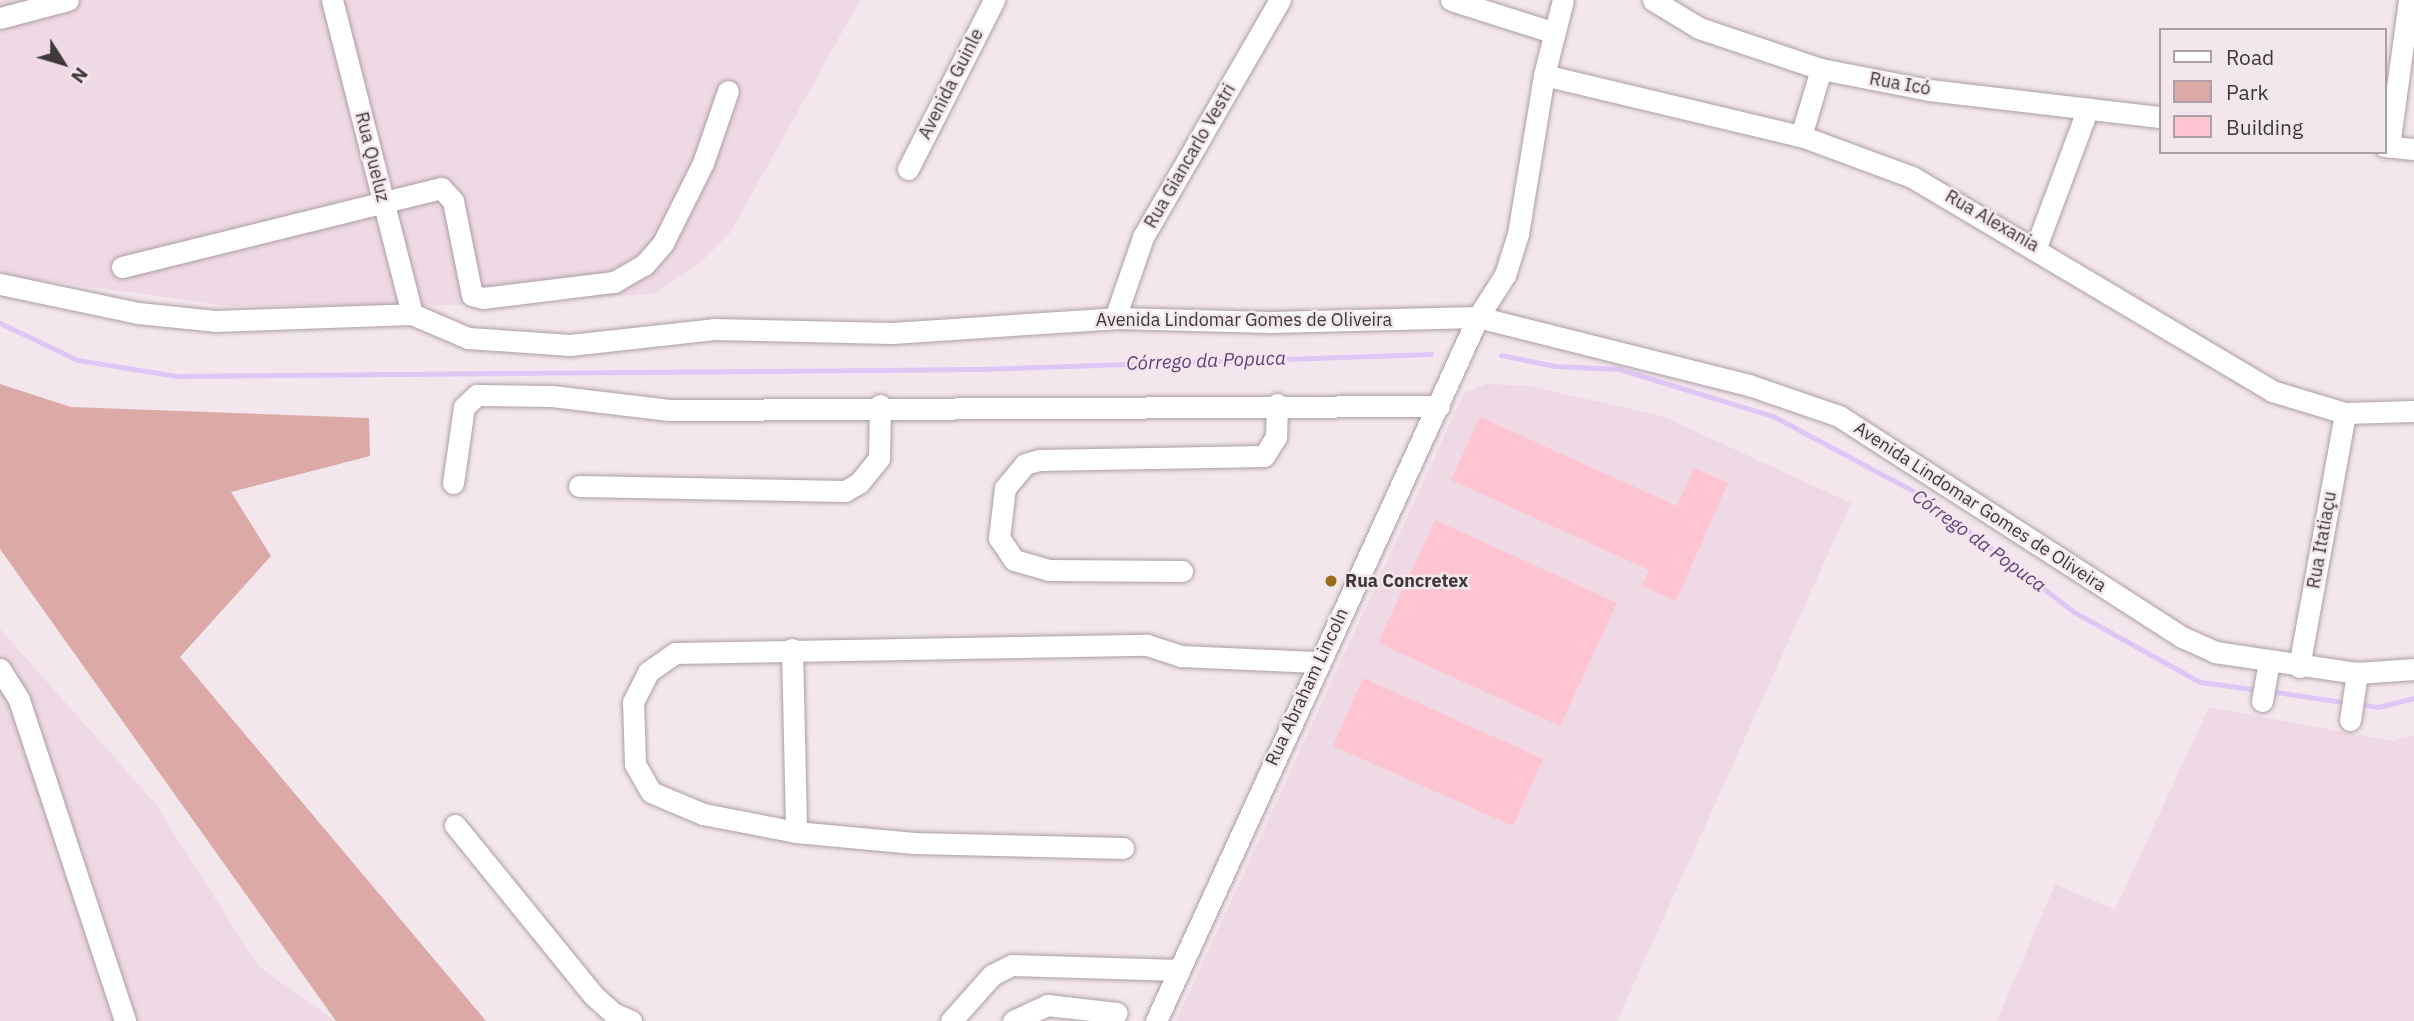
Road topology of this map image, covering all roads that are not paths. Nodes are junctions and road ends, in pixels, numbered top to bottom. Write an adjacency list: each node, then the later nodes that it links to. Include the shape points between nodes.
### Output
1 (68, 0): 9 (street)
2 (332, 0): 20 (street, Rua Queluz)
3 (994, 0): 19 (street, Avenida Guinle)
4 (1280, 0): 26 (street, Rua Giancarlo Vestri, via 1143,237)
5 (1451, 0): 10 (street)
6 (1563, 0): 10 (street)
7 (1653, 0): 11 (street, Rua Icó, via 1699,28)
8 (2409, 0): 17 (street)
9 (0, 18)
10 (1552, 32): 12 (street)
11 (1821, 69): 14 (street, Rua Icó, via 1929,90); 16 (street)
12 (1544, 75): 16 (street, Rua Alexania); 25 (street, via 1518,234 1505,275)
13 (728, 91): 20 (street, via 703,163 663,243 644,265 614,282 477,297 472,295 453,201 447,192 441,188)
14 (2088, 108): 15 (street, Rua Icó); 21 (street)
15 (2158, 117)
16 (1801, 136): 21 (street, Rua Alexania, via 1912,177)
17 (2386, 146): 18 (street)
18 (2414, 149)
19 (908, 169)
20 (384, 203): 22 (street); 24 (street, Rua Queluz)
21 (2036, 247): 31 (street, Rua Alexania, via 2272,391)
22 (122, 267)
23 (0, 284): 24 (street, Avenida Lindomar Gomes de Oliveira, via 138,313 215,321)
24 (412, 314): 26 (street, Avenida Lindomar Gomes de Oliveira, via 468,338 570,345 714,328 892,333)
25 (1478, 317): 26 (street, Avenida Lindomar Gomes de Oliveira, via 1270,322); 29 (street, Rua Abraham Lincoln); 37 (street, Avenida Lindomar Gomes de Oliveira, via 1749,385 1839,416 2182,637 2266,681)
26 (1115, 318)
27 (1277, 404): 28 (street); 29 (street); 34 (street, via 1276,438 1264,456 1039,460 1025,464 1005,488 999,538 1014,560 1049,570)
28 (880, 405): 32 (street, via 668,410 552,396 477,395 464,407); 33 (street, via 879,458 859,483 845,491)
29 (1439, 406): 36 (street, Rua Abraham Lincoln)
30 (2414, 411): 31 (street, Rua Alexania)
31 (2345, 413): 37 (street, Rua Itatiaçu)
32 (453, 483)
33 (579, 486)
34 (1182, 571)
35 (792, 649): 36 (street, via 1147,645 1180,656); 43 (street); 43 (street, via 675,653 648,672 633,702 635,764 651,792 702,814)
36 (1317, 662): 45 (street, Rua Abraham Lincoln)
37 (2299, 667): 40 (street, Avenida Lindomar Gomes de Oliveira)
38 (0, 669): 47 (street, via 19,700)
39 (2414, 669): 40 (street, Avenida Lindomar Gomes de Oliveira)
40 (2357, 673): 41 (street)
41 (2350, 720)
42 (456, 825): 48 (street, via 593,995 613,1013)
43 (796, 832): 44 (street, via 914,844)
44 (1123, 848)
45 (1180, 970): 49 (street, via 1012,965 992,975); 51 (street, Rua Abraham Lincoln)
46 (1117, 1013): 50 (street, via 1047,1004)
47 (125, 1021)
48 (631, 1021)
49 (951, 1021)
50 (1013, 1021)
51 (1156, 1021)

